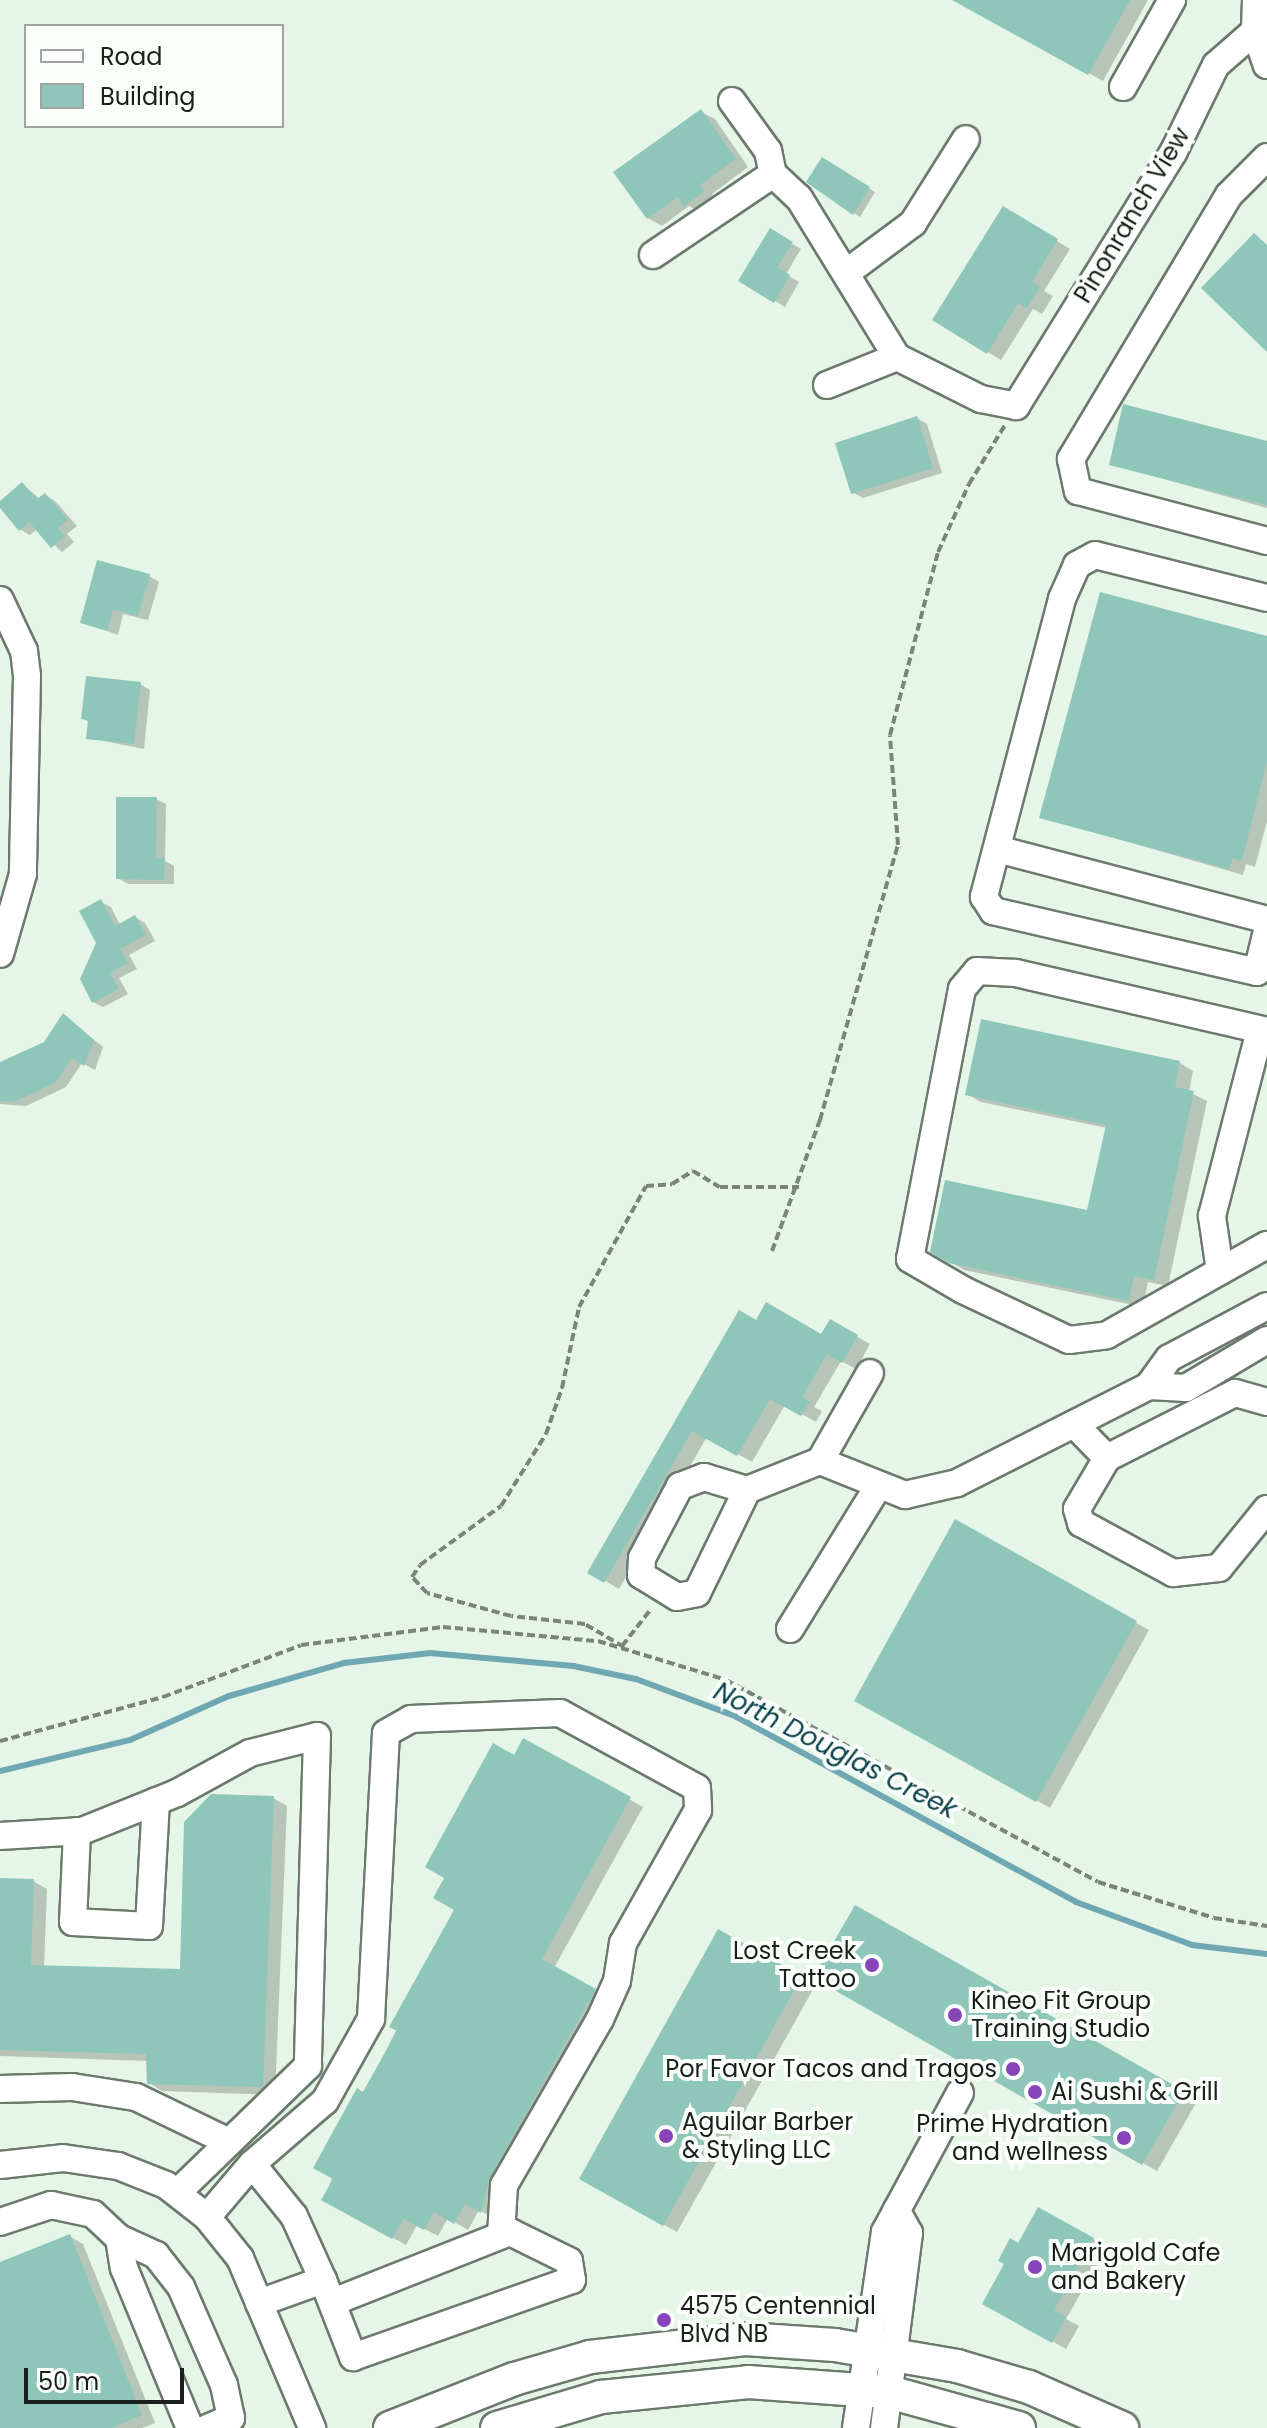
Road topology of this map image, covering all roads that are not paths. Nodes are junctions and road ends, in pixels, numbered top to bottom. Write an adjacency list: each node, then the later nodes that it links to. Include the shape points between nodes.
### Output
1 (1172, 0): 5 (street)
2 (1256, 0): 3 (street)
3 (1255, 31): 4 (street); 12 (street, Pinonranch View, via 1216,65 1173,153 1016,406 981,399)
4 (1267, 65)
5 (1123, 87)
6 (732, 101): 9 (street, via 768,151)
7 (966, 139): 11 (street, via 913,223)
8 (1262, 173): 14 (street, via 1229,195 1071,459 1078,491)
9 (773, 174): 10 (street); 11 (street, via 799,198)
10 (653, 255)
11 (846, 273): 12 (street)
12 (897, 357): 13 (street)
13 (827, 385)
14 (1267, 541)
15 (1267, 598): 17 (street, via 1086,556 1062,599)
16 (0, 600): 20 (street, via 24,651 27,676 23,874)
17 (997, 849): 18 (street); 19 (street, via 984,897 993,911 1257,972)
18 (1267, 920)
19 (1267, 931)
20 (0, 954)
21 (1264, 1030): 23 (street, via 1212,1216); 23 (street, via 1015,973 977,971 962,989 910,1259 1069,1340 1107,1335)
22 (1267, 1245): 23 (street)
23 (1220, 1271)
24 (1267, 1306): 27 (street, via 1169,1358)
25 (1267, 1340): 27 (street, via 1186,1388)
26 (870, 1373): 31 (street)
27 (1149, 1386): 29 (street)
28 (1267, 1402): 30 (street, via 1235,1393)
29 (1074, 1424): 30 (street); 32 (street, via 957,1483 905,1495)
30 (1107, 1458): 34 (street, via 1077,1509 1081,1523 1173,1573 1219,1568)
31 (820, 1461): 32 (street); 33 (street)
32 (879, 1485): 35 (street)
33 (747, 1490): 33 (street, via 697,1593 677,1597 641,1575 642,1558 680,1486 704,1477)
34 (1267, 1509)
35 (790, 1629)
36 (156, 1801): 37 (street); 37 (street, via 149,1926 73,1922); 41 (street, via 250,1753 317,1736 308,2066)
37 (77, 1831): 38 (street)
38 (0, 1836)
39 (0, 2089): 41 (street, via 72,2087 136,2097)
40 (960, 2093): 51 (street, via 896,2210 909,2233)
41 (227, 2141): 44 (street)
42 (252, 2164): 45 (street); 47 (street, via 325,2101 371,2019 386,1733 411,1719 560,1713 697,1788 698,1810 623,1943 617,1981 600,2019 504,2185); 49 (street, via 294,2216)
43 (0, 2165): 44 (street, via 91,2160 142,2175)
44 (177, 2193): 45 (street)
45 (207, 2217): 50 (street, via 240,2258)
46 (0, 2222): 48 (street, via 51,2205 93,2214)
47 (501, 2235): 49 (street); 49 (street, via 510,2232 569,2261 572,2280 353,2357)
48 (119, 2238): 53 (street, via 124,2268); 54 (street, via 156,2255 181,2287 224,2385 231,2418)
49 (328, 2291): 50 (street)
50 (259, 2303): 55 (street)
51 (882, 2352): 52 (street); 56 (main road, via 745,2339 660,2345 590,2357 514,2379); 61 (main road, via 1029,2387)
52 (876, 2391): 57 (main road, via 748,2382 678,2386 601,2397); 58 (street); 59 (street); 60 (main road)
53 (190, 2428)
54 (207, 2428)
55 (312, 2428)
56 (390, 2428)
57 (497, 2428)
58 (856, 2428)
59 (884, 2428)
60 (1019, 2428)
61 (1122, 2428)

